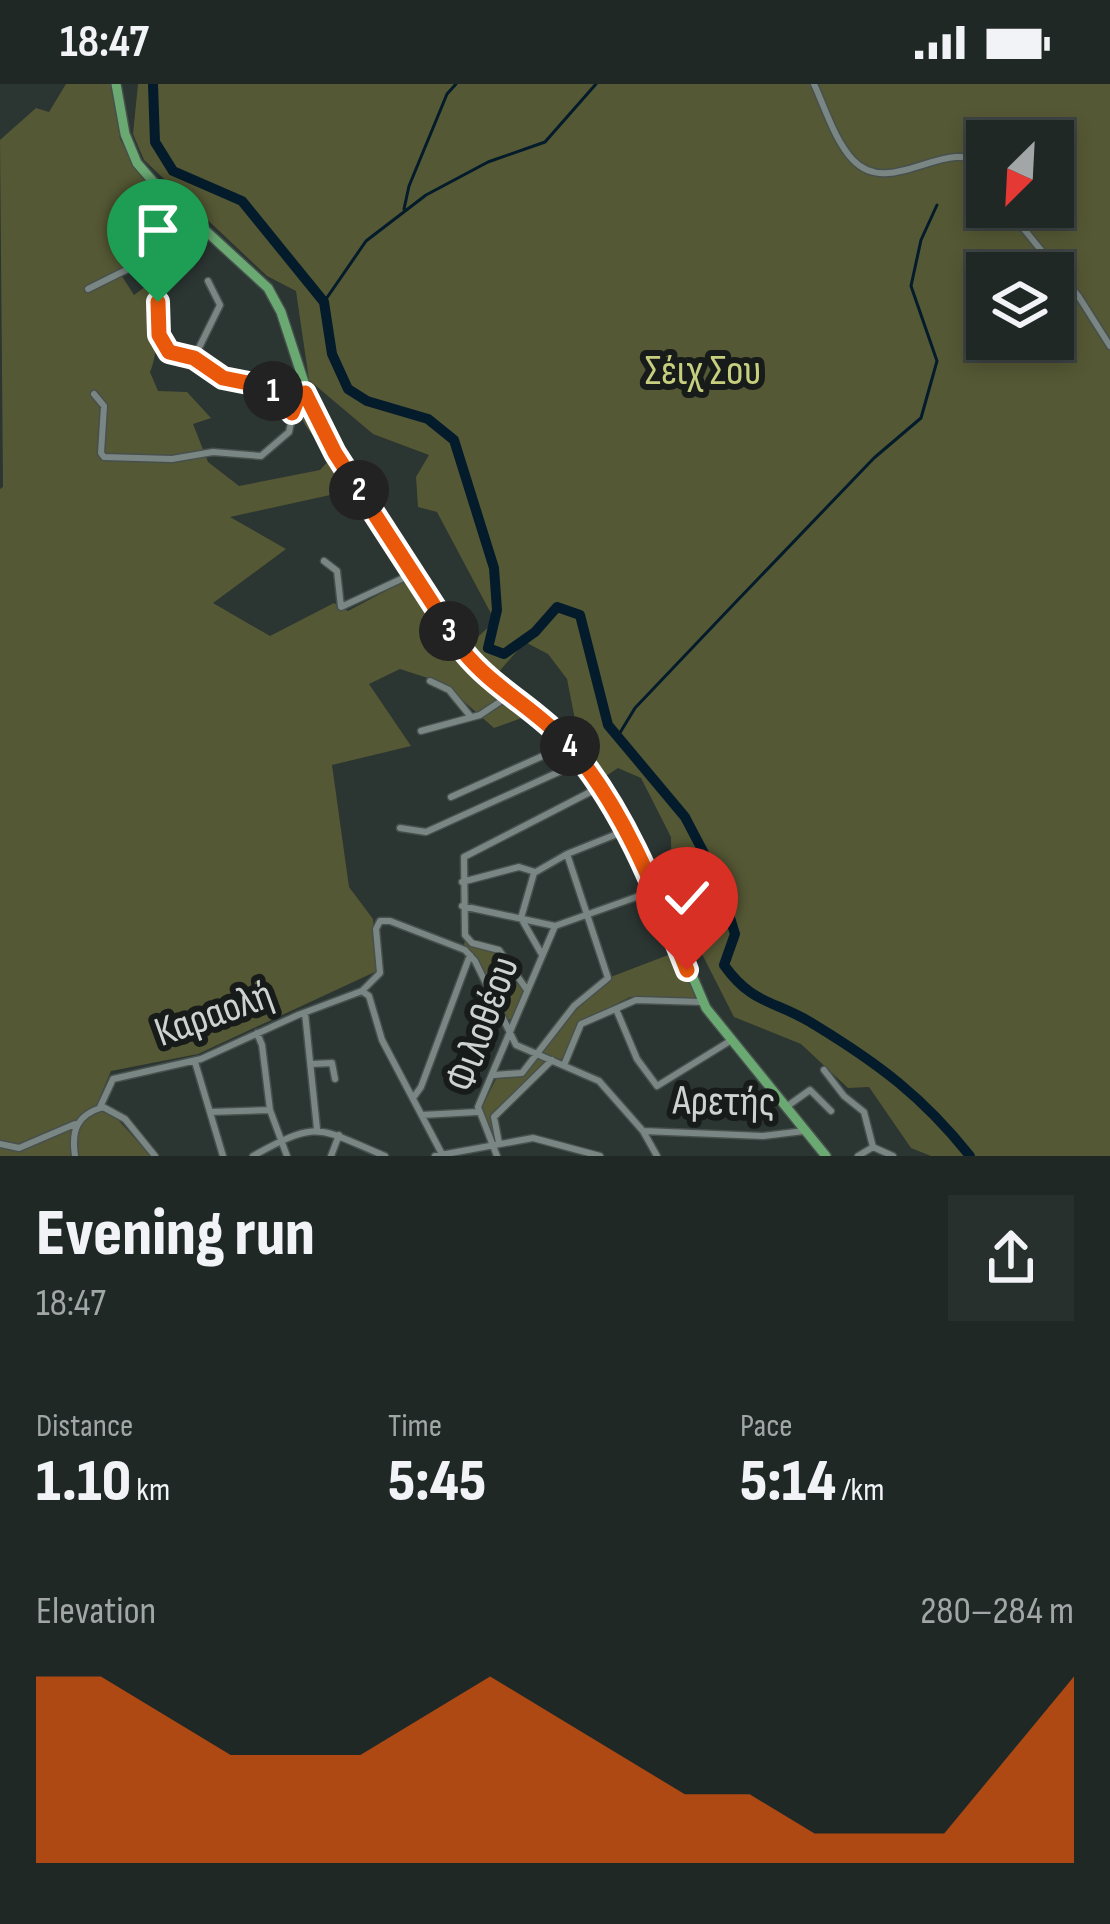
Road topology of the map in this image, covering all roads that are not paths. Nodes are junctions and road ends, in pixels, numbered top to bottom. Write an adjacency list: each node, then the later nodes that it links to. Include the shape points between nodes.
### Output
1 (116, 84): 9 (main road, via 142,170 268,288)
2 (814, 84): 3 (street, via 863,168 886,173)
3 (966, 156)
4 (1023, 228): 7 (street)
5 (208, 281): 8 (street, via 220,305)
6 (88, 289): 8 (street, via 142,262 162,284 156,314 163,346)
7 (1110, 346)
8 (194, 358): 11 (street, via 223,378 274,392)
9 (305, 393): 11 (street); 13 (main road)
10 (94, 394): 11 (street, via 104,406 107,458 260,456 289,432)
11 (292, 413)
12 (324, 561): 13 (street, via 337,571 341,607)
13 (412, 574): 15 (main road, via 464,652)
14 (430, 680): 16 (street)
15 (510, 695): 16 (street); 18 (main road)
16 (471, 717): 17 (street)
17 (421, 731)
18 (568, 744): 19 (main road); 21 (street)
19 (581, 762): 20 (main road); 22 (street, via 426,832)
20 (598, 788): 23 (main road); 26 (street, via 467,852)
21 (451, 797)
22 (400, 828)
23 (625, 831): 24 (street); 27 (main road)
24 (567, 854): 25 (street); 29 (street)
25 (535, 872): 26 (street, via 519,867); 30 (street)
26 (462, 881): 28 (street)
27 (656, 890): 29 (street); 36 (main road)
28 (462, 906): 30 (street); 34 (street, via 465,935 499,950)
29 (589, 914): 31 (street); 42 (street, via 608,979)
30 (521, 918): 31 (street); 32 (street)
31 (555, 926): 32 (street, Φιλοθέου)
32 (541, 953): 34 (street, Φιλοθέου)
33 (470, 955): 35 (street, via 383,920 376,926 377,979); 40 (street); 50 (street)
34 (527, 990): 40 (street, Φιλοθέου)
35 (366, 994): 38 (street, Καραολή); 50 (street)
36 (702, 1002): 37 (street, via 637,1000); 41 (main road)
37 (616, 1010): 41 (street, via 659,1086); 46 (street, via 579,1025)
38 (304, 1012): 39 (street, Καραολή); 45 (street)
39 (257, 1033): 44 (street, Καραολή); 53 (street)
40 (510, 1034): 42 (street); 48 (street, Φιλοθέου)
41 (730, 1041): 52 (main road)
42 (536, 1054): 43 (street); 48 (street, via 520,1074)
43 (552, 1060): 46 (street); 65 (street, via 494,1118)
44 (194, 1061): 51 (street, Καραολή, via 112,1079); 55 (street)
45 (312, 1064): 49 (street, via 332,1064); 59 (street)
46 (564, 1065): 60 (street, via 604,1086)
47 (824, 1070): 66 (street, via 868,1119)
48 (494, 1075): 56 (street, Φιλοθέου)
49 (335, 1079)
50 (413, 1098): 57 (street)
51 (100, 1107): 58 (street); 68 (street, via 121,1114)
52 (786, 1107): 54 (street, via 811,1090); 61 (main road)
53 (270, 1110): 55 (street); 63 (street)
54 (831, 1111)
55 (210, 1112): 69 (street)
56 (477, 1112): 57 (street); 65 (street, Φιλοθέου)
57 (422, 1115): 74 (street)
58 (78, 1122): 64 (street, via 19,1148); 67 (street)
59 (317, 1129): 62 (street); 63 (street)
60 (643, 1131): 61 (street, Αρετής); 77 (street)
61 (805, 1131): 78 (main road)
62 (339, 1135): 72 (street); 73 (street)
63 (283, 1140): 70 (street); 71 (street)
64 (0, 1144)
65 (495, 1144): 74 (street); 75 (street, Φιλοθέου); 76 (street, via 538,1139)
66 (873, 1147): 79 (street); 80 (street)
67 (75, 1156)
68 (155, 1156)
69 (223, 1156)
70 (253, 1156)
71 (287, 1156)
72 (331, 1156)
73 (386, 1156)
74 (443, 1156)
75 (497, 1156)
76 (600, 1156)
77 (658, 1156)
78 (826, 1156)
79 (858, 1156)
80 (893, 1156)

